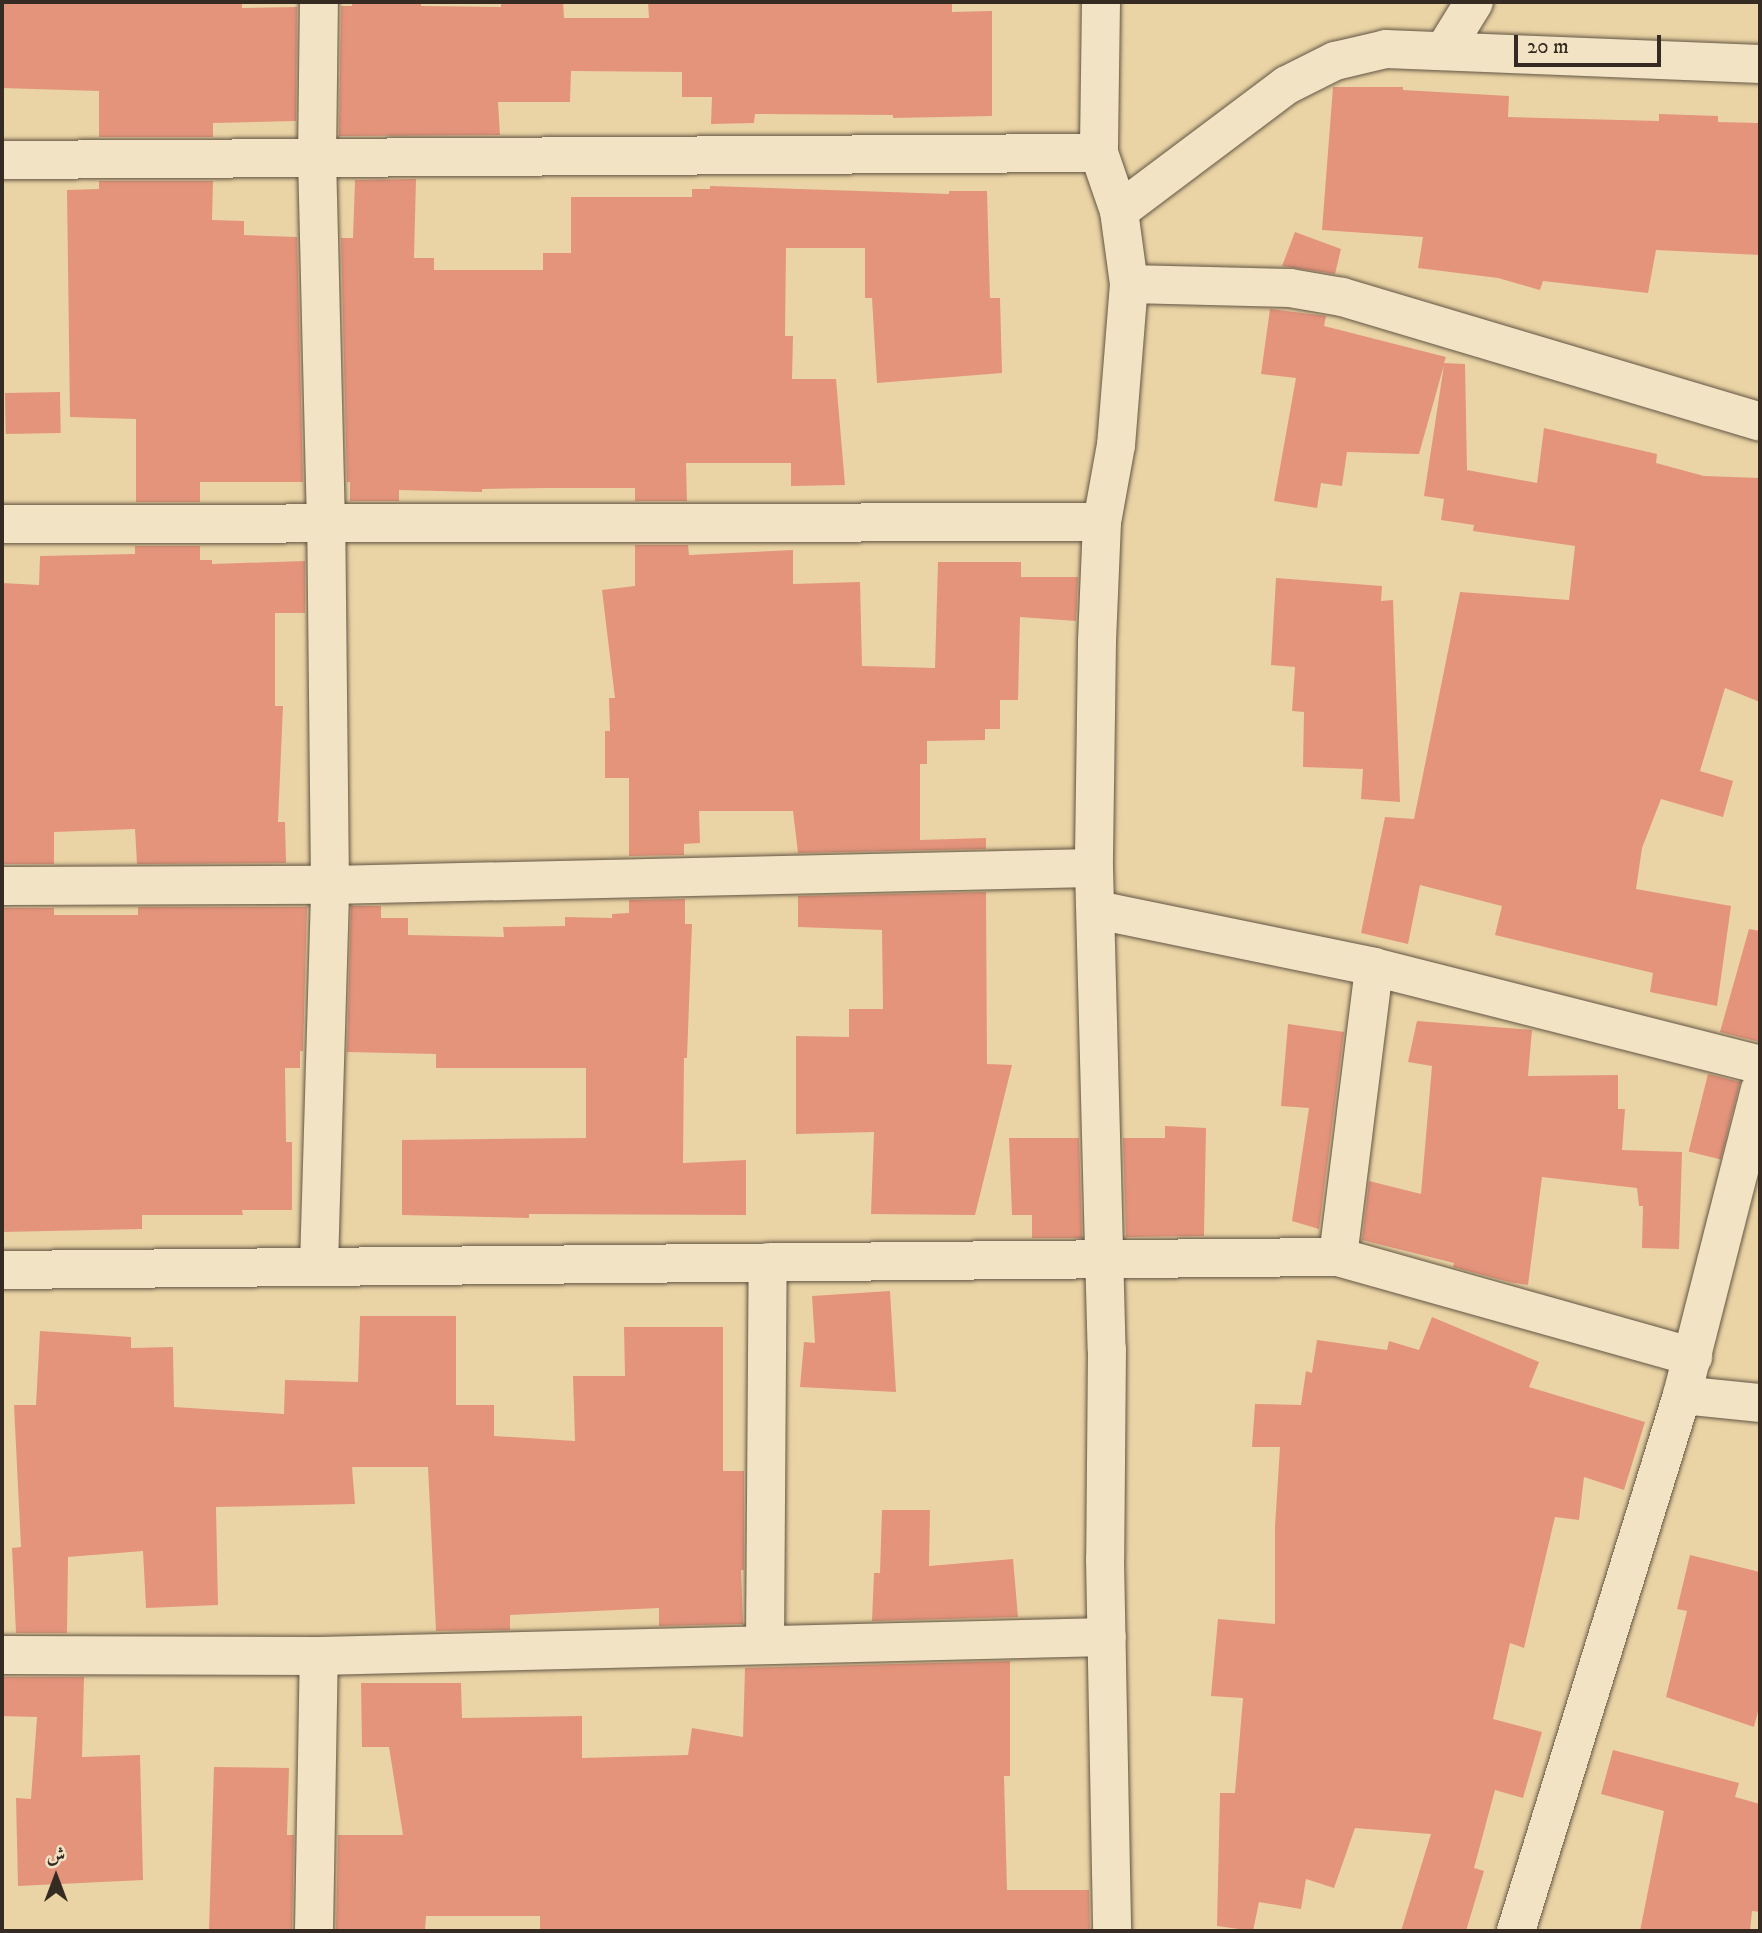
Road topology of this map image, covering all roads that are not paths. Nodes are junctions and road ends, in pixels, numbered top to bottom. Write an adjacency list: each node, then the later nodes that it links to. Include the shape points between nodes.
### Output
1 (319, 2): 7 (street)
2 (1101, 2): 6 (street)
3 (1474, 2): 4 (street)
4 (1445, 49): 5 (street); 9 (street, via 1386,49 1335,61 1287,85)
5 (1760, 64)
6 (1099, 153): 7 (street); 9 (street)
7 (317, 159): 8 (street); 14 (street)
8 (2, 160)
9 (1119, 211): 10 (street)
10 (1129, 284): 11 (street, via 1290,288 1342,297); 12 (street, via 1116,445)
11 (1760, 422)
12 (1102, 522): 14 (street); 15 (street)
13 (2, 524): 14 (street)
14 (326, 525): 16 (street)
15 (1094, 869): 16 (street); 18 (street)
16 (330, 885): 17 (street); 25 (street)
17 (2, 886)
18 (1097, 911): 19 (street); 23 (street)
19 (1374, 967): 20 (street); 22 (street)
20 (1760, 1065)
21 (1760, 1090): 27 (street)
22 (1338, 1257): 23 (street); 27 (street)
23 (1102, 1260): 24 (street); 30 (street, via 1107,1349)
24 (768, 1262): 25 (street); 31 (street)
25 (319, 1265): 26 (street)
26 (2, 1270)
27 (1693, 1357): 28 (street)
28 (1682, 1395): 29 (street); 36 (street)
29 (1760, 1403)
30 (1107, 1637): 31 (street); 35 (street)
31 (765, 1644): 33 (street)
32 (2, 1655): 33 (street)
33 (319, 1656): 34 (street)
34 (314, 1931)
35 (1112, 1931)
36 (1517, 1931)

